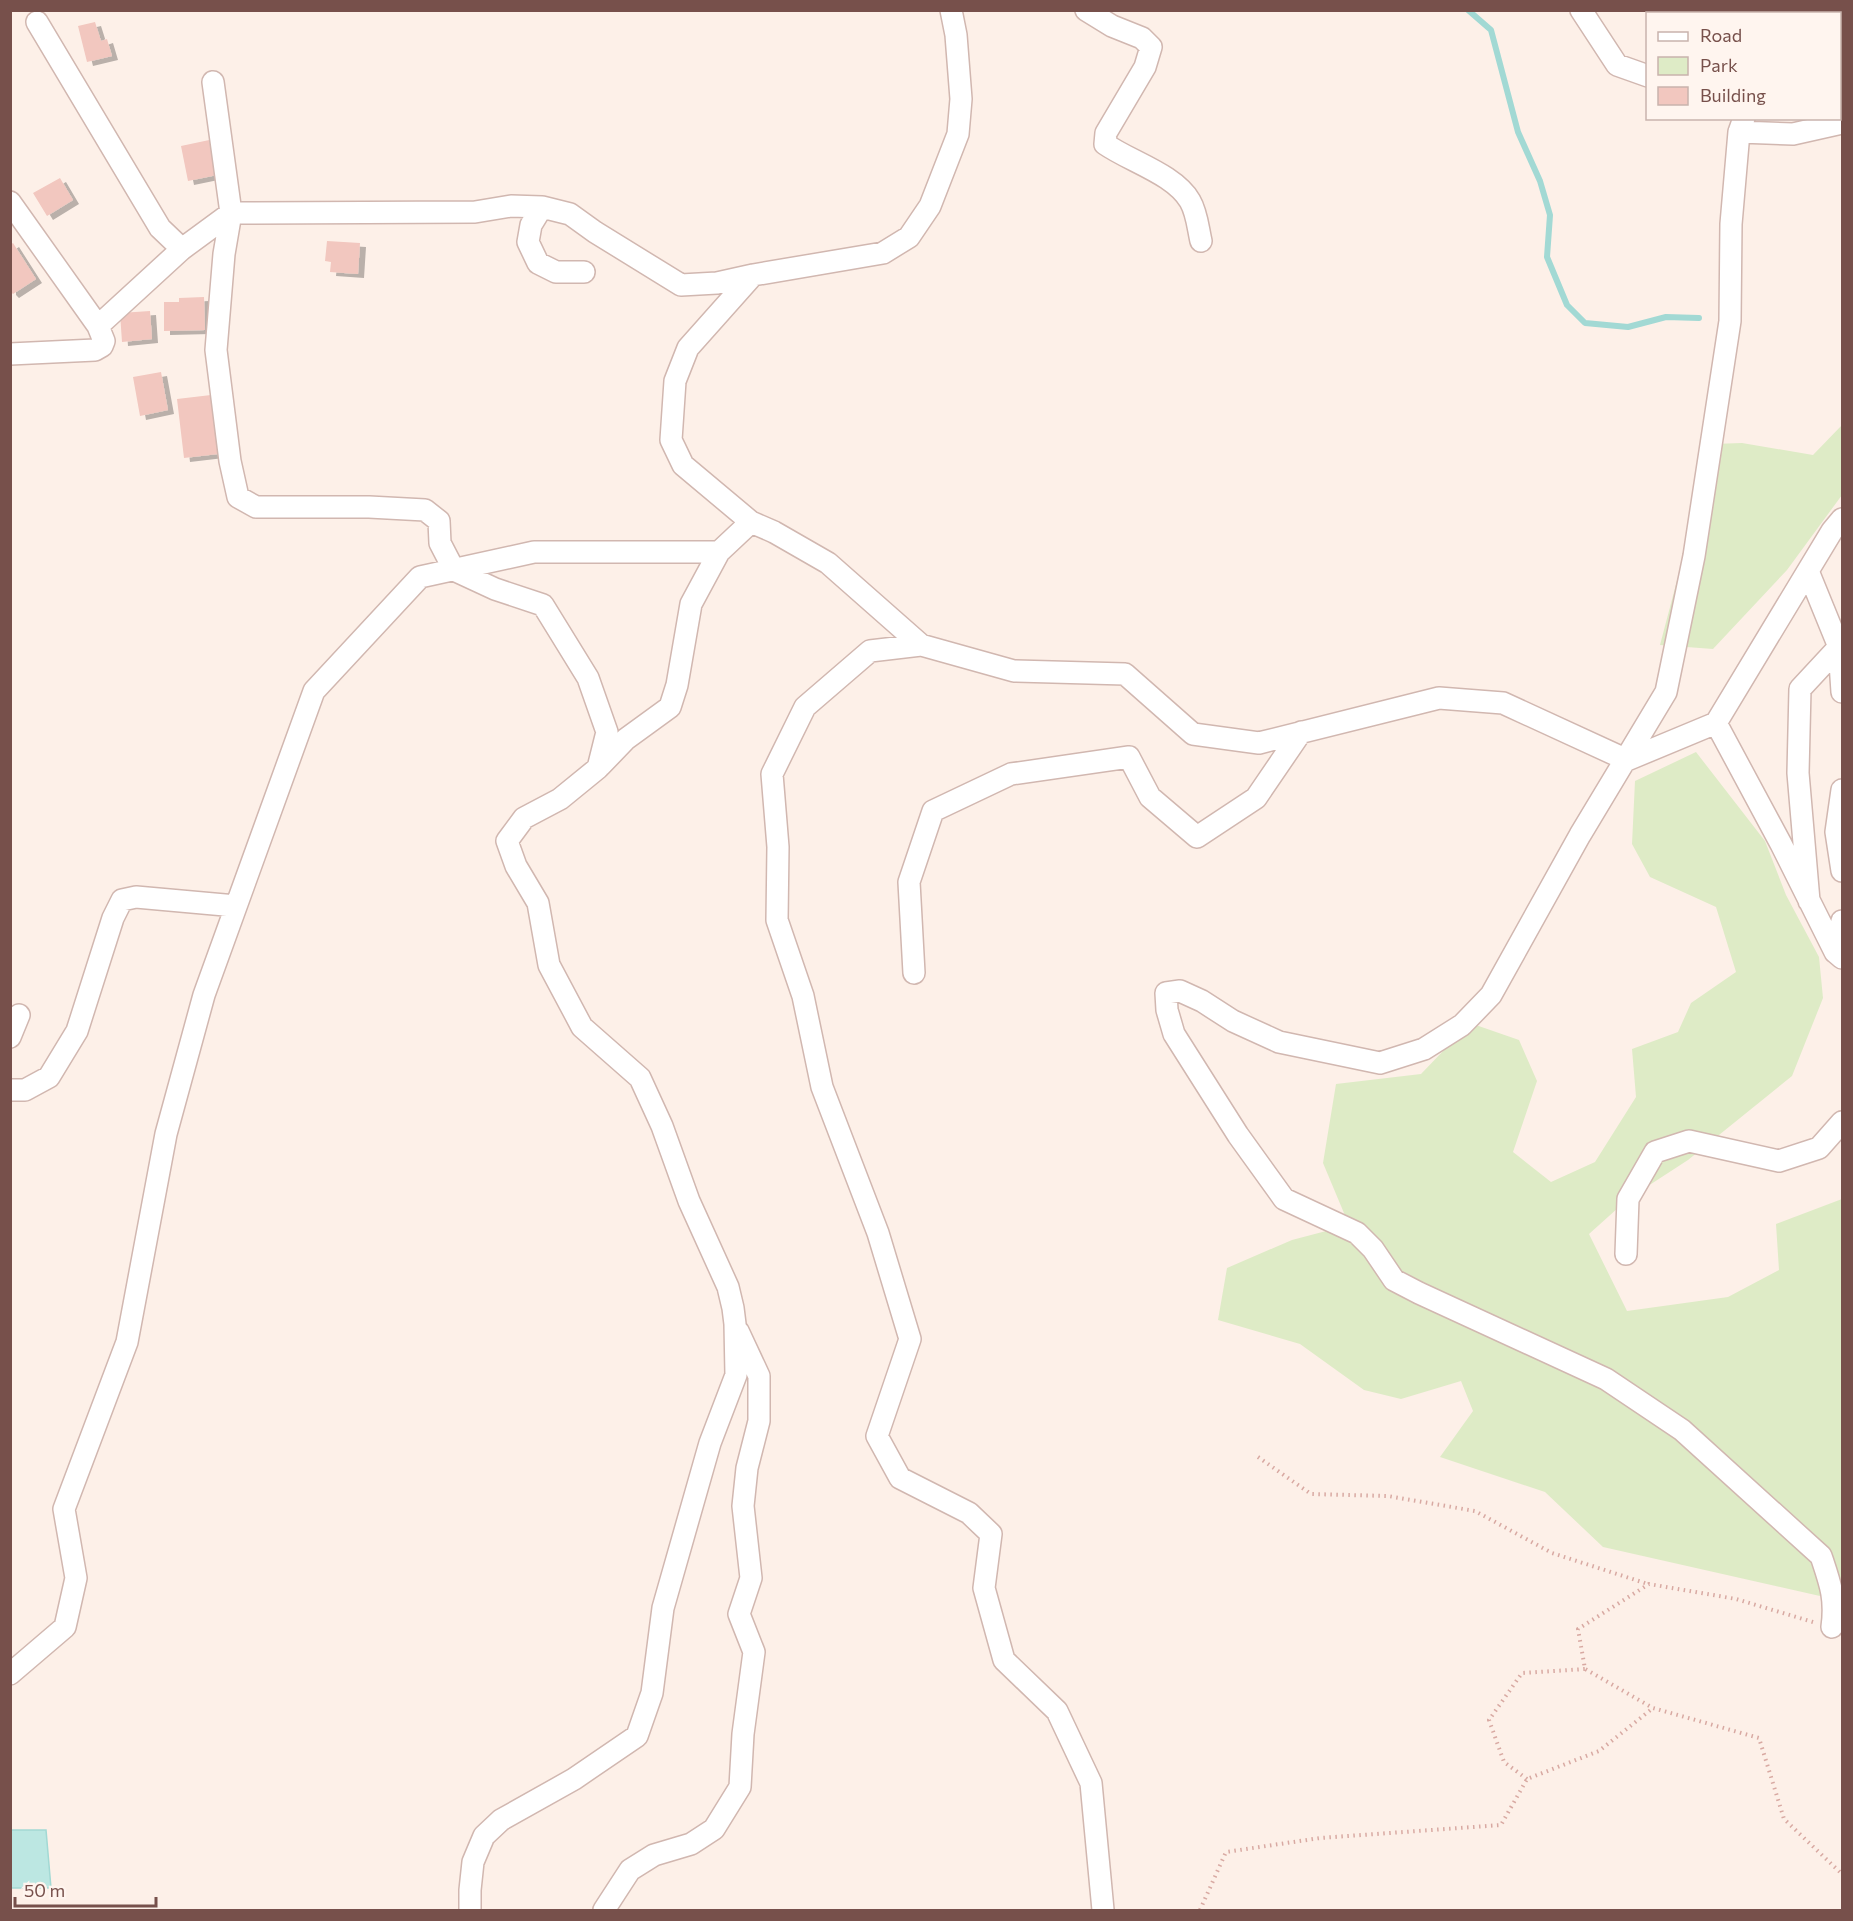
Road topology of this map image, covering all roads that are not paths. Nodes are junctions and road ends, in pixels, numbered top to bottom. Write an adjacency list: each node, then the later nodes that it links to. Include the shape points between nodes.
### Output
1 (951, 10): 15 (street, via 961,99 958,134 930,206 909,237 883,253)
2 (1086, 10): 12 (street, via 1142,38 1151,47 1145,67 1106,133 1105,144 1172,181 1190,201)
3 (1581, 10): 5 (street, via 1617,65)
4 (37, 22): 13 (street, via 160,228)
5 (1646, 76)
6 (213, 82): 11 (street)
7 (1842, 123): 8 (street, via 1793,134)
8 (1740, 132): 28 (street, via 1731,224 1730,321 1694,556 1666,692)
9 (10, 202): 16 (street)
10 (542, 207): 11 (street, via 475,212); 14 (street, via 531,225 528,243 538,263 556,272); 15 (street, via 570,214 681,285)
11 (231, 213): 13 (street); 21 (street, via 216,350 238,496 256,507 424,510 439,521 440,543)
12 (1201, 241)
13 (182, 249): 16 (street)
14 (584, 273)
15 (753, 275): 19 (street, via 688,348 675,381 671,440 683,465)
16 (98, 326): 17 (street, via 104,341 96,350)
17 (10, 354)
18 (1842, 519): 22 (street)
19 (751, 522): 20 (street); 23 (street, via 828,563)
20 (719, 552): 21 (street, via 534,552); 29 (street, via 692,604 670,707 626,739)
21 (454, 570): 29 (street, via 543,605 588,678 607,732); 33 (street, via 420,577 314,691)
22 (1808, 571): 24 (street); 26 (street)
23 (921, 645): 27 (street, via 1014,671 1125,674 1193,734 1259,743); 47 (street, via 870,651 805,706 772,774 778,847 777,920 803,996 822,1087 879,1233 910,1339 877,1436 900,1478 969,1513 991,1534 984,1588 1004,1660 1057,1712 1091,1783)
24 (1839, 647): 25 (street); 32 (street, via 1800,689 1798,773)
25 (1842, 692)
26 (1716, 723): 28 (street); 32 (street)
27 (1301, 732): 28 (street, via 1438,698 1503,703); 36 (street, via 1256,798 1197,837 1150,797 1129,758 1011,774 933,811 909,882)
28 (1627, 760): 43 (street, via 1580,835 1491,995 1462,1025 1424,1049 1380,1063 1279,1042 1180,991 1166,993 1167,1010 1174,1034 1284,1199 1357,1233 1394,1280 1606,1379 1682,1430 1821,1556 1835,1607)
29 (598, 768): 42 (street, via 560,799 524,818 507,841 516,866 538,903 549,964 582,1027 640,1077 728,1287)
30 (1842, 790): 31 (street, via 1836,832)
31 (1842, 871)
32 (1809, 901): 35 (street)
33 (236, 906): 39 (street, via 136,897 122,900 112,918 78,1031 49,1077 25,1090); 44 (street, via 204,995 166,1134 127,1342 64,1509 76,1578 65,1627)
34 (1842, 921): 35 (street)
35 (1838, 955)
36 (914, 973)
37 (19, 1016): 38 (street)
38 (10, 1037)
39 (10, 1090)
40 (1842, 1122): 41 (street, via 1819,1148 1779,1161 1689,1141 1655,1152 1628,1199)
41 (1626, 1254)
42 (735, 1324): 45 (street, via 736,1375 710,1443 663,1608 652,1693 637,1736 501,1820 484,1836 473,1862); 46 (street, via 759,1376 759,1421 747,1468 743,1506 751,1578 739,1614 754,1652 740,1787 714,1829 630,1870)
43 (1832, 1627)
44 (10, 1674)
45 (470, 1911)
46 (604, 1911)
47 (1103, 1911)

